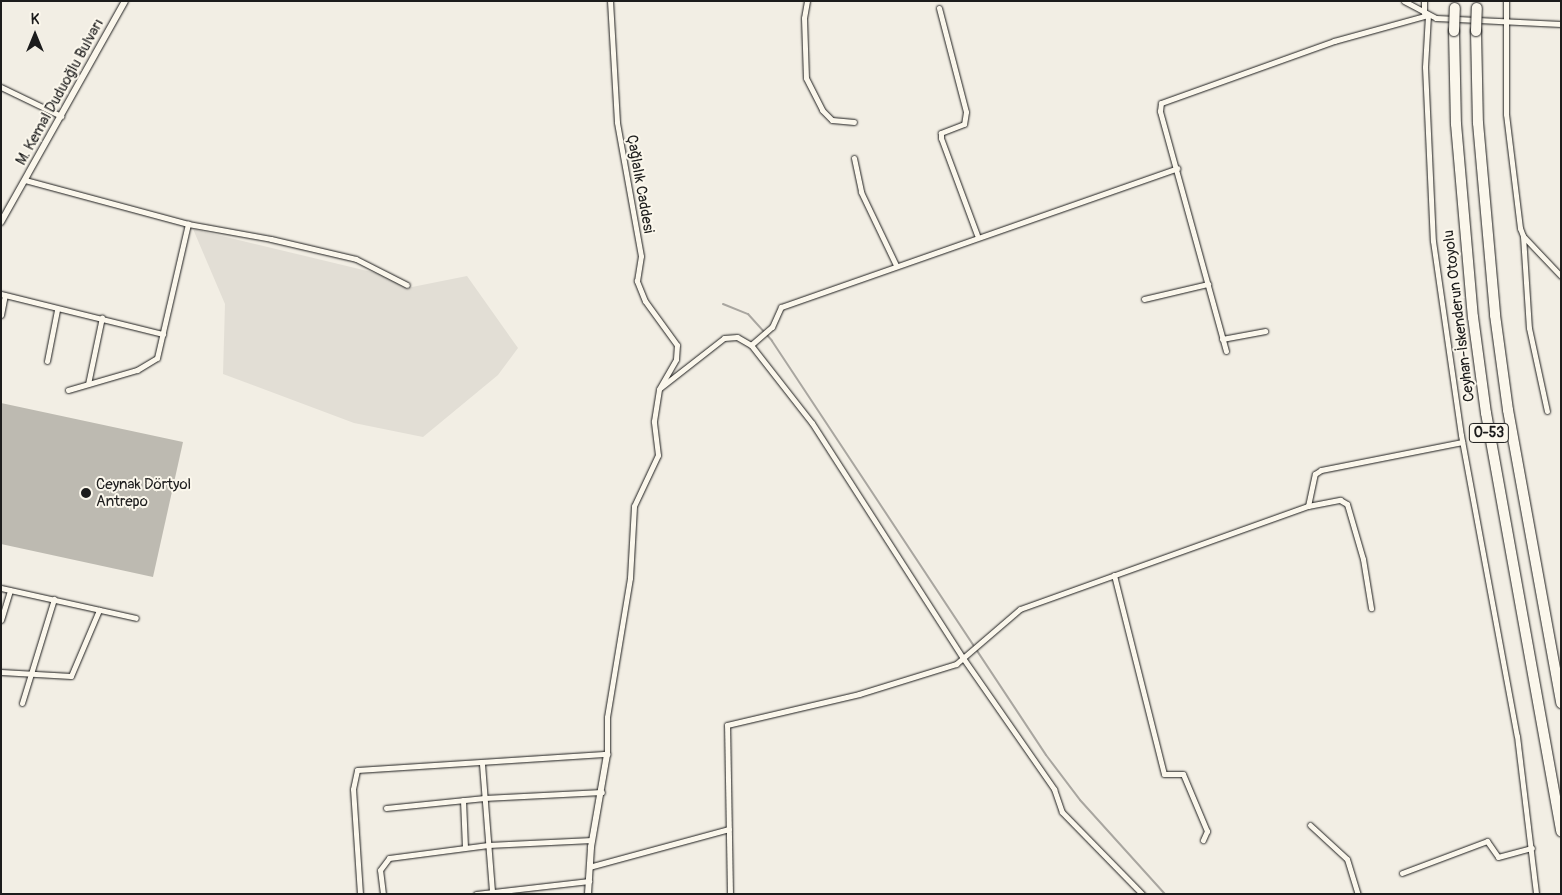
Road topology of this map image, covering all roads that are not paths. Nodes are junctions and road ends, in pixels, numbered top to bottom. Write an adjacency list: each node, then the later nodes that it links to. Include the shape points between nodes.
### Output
1 (126, 1): 14 (street, M. Kemal Duduoğlu Bulvarı)
2 (610, 1): 39 (street, Çağlalık Caddesi, via 617,122 641,256 638,281 645,301 678,345 676,359)
3 (807, 1): 15 (street, via 804,18 806,78 822,110 832,120)
4 (1404, 1): 10 (street)
5 (1424, 1): 10 (street)
6 (1506, 1): 11 (street)
7 (1455, 4): 65 (highway, Ceyhan-İskenderun Otoyolu / O-53, bridge, via 1463,215 1483,394)
8 (1477, 5): 55 (highway, O-53, bridge, via 1478,123 1495,315 1508,410)
9 (939, 8): 21 (street, via 966,112 964,124 941,133 941,138)
10 (1426, 14): 11 (street); 17 (street, via 1334,41 1161,103 1160,112); 42 (street, via 1425,66 1433,241)
11 (1506, 20): 12 (street); 22 (street, via 1506,114)
12 (1561, 24)
13 (1, 87): 14 (street)
14 (61, 116): 18 (street, M. Kemal Duduoğlu Bulvarı)
15 (854, 122)
16 (854, 158): 23 (street, via 861,192)
17 (1177, 168): 21 (street); 25 (street)
18 (25, 180): 19 (street, M. Kemal Duduoğlu Bulvarı); 20 (street)
19 (1, 222)
20 (188, 224): 26 (street, via 271,239 356,260); 33 (street)
21 (977, 236): 23 (street)
22 (1523, 236): 24 (street); 41 (street, via 1529,328)
23 (896, 265): 35 (street, via 781,307 772,327)
24 (1561, 276)
25 (1208, 284): 28 (street); 34 (street)
26 (407, 285)
27 (3, 295): 29 (street); 30 (street)
28 (1144, 299)
29 (57, 310): 31 (street); 37 (street)
30 (1, 315)
31 (102, 317): 33 (street); 38 (street)
32 (1265, 330): 34 (street)
33 (163, 334): 38 (street, via 157,358 137,370)
34 (1222, 339): 36 (street)
35 (751, 345): 39 (street, via 737,337 724,338); 52 (street, via 812,422)
36 (1226, 352)
37 (47, 361)
38 (88, 384): 40 (street)
39 (659, 389): 57 (street, via 654,421 658,455 634,506 630,578 607,717)
40 (68, 390)
41 (1547, 411)
42 (1462, 442): 43 (street, via 1321,470 1315,474); 70 (street, via 1517,736)
43 (1308, 506): 44 (street); 48 (street, via 1340,500 1347,504 1363,559)
44 (1114, 575): 52 (street, via 1020,608); 67 (street, via 1164,774 1183,774 1207,831)
45 (1, 588): 46 (street)
46 (10, 590): 47 (street); 51 (street)
47 (54, 599): 49 (street); 54 (street)
48 (1371, 608)
49 (99, 610): 50 (street); 54 (street, via 70,676)
50 (136, 618)
51 (1, 620)
52 (965, 657): 64 (street, via 859,694 727,725); 80 (street, via 1054,789 1062,812)
53 (1, 672): 54 (street)
54 (30, 675): 56 (street)
55 (1561, 703)
56 (22, 704)
57 (607, 754): 58 (street); 59 (street)
58 (482, 764): 60 (street); 75 (street, via 357,770 353,789)
59 (603, 792): 60 (street); 66 (street)
60 (484, 798): 61 (street); 68 (street)
61 (463, 800): 62 (street); 69 (street)
62 (386, 808)
63 (1310, 825): 81 (street, via 1347,859)
64 (729, 829): 71 (street); 79 (street)
65 (1561, 831)
66 (592, 840): 68 (street); 71 (street)
67 (1203, 840)
68 (488, 845): 69 (street); 74 (street)
69 (465, 848): 76 (street, via 389,858 380,870)
70 (1532, 848): 72 (street, via 1498,858 1487,841); 82 (street)
71 (589, 867): 73 (street)
72 (1402, 873)
73 (589, 881): 74 (street); 78 (street)
74 (492, 892): 77 (street)
75 (360, 894)
76 (383, 894)
77 (476, 894)
78 (588, 894)
79 (730, 894)
80 (1142, 894)
81 (1358, 894)
82 (1536, 894)

